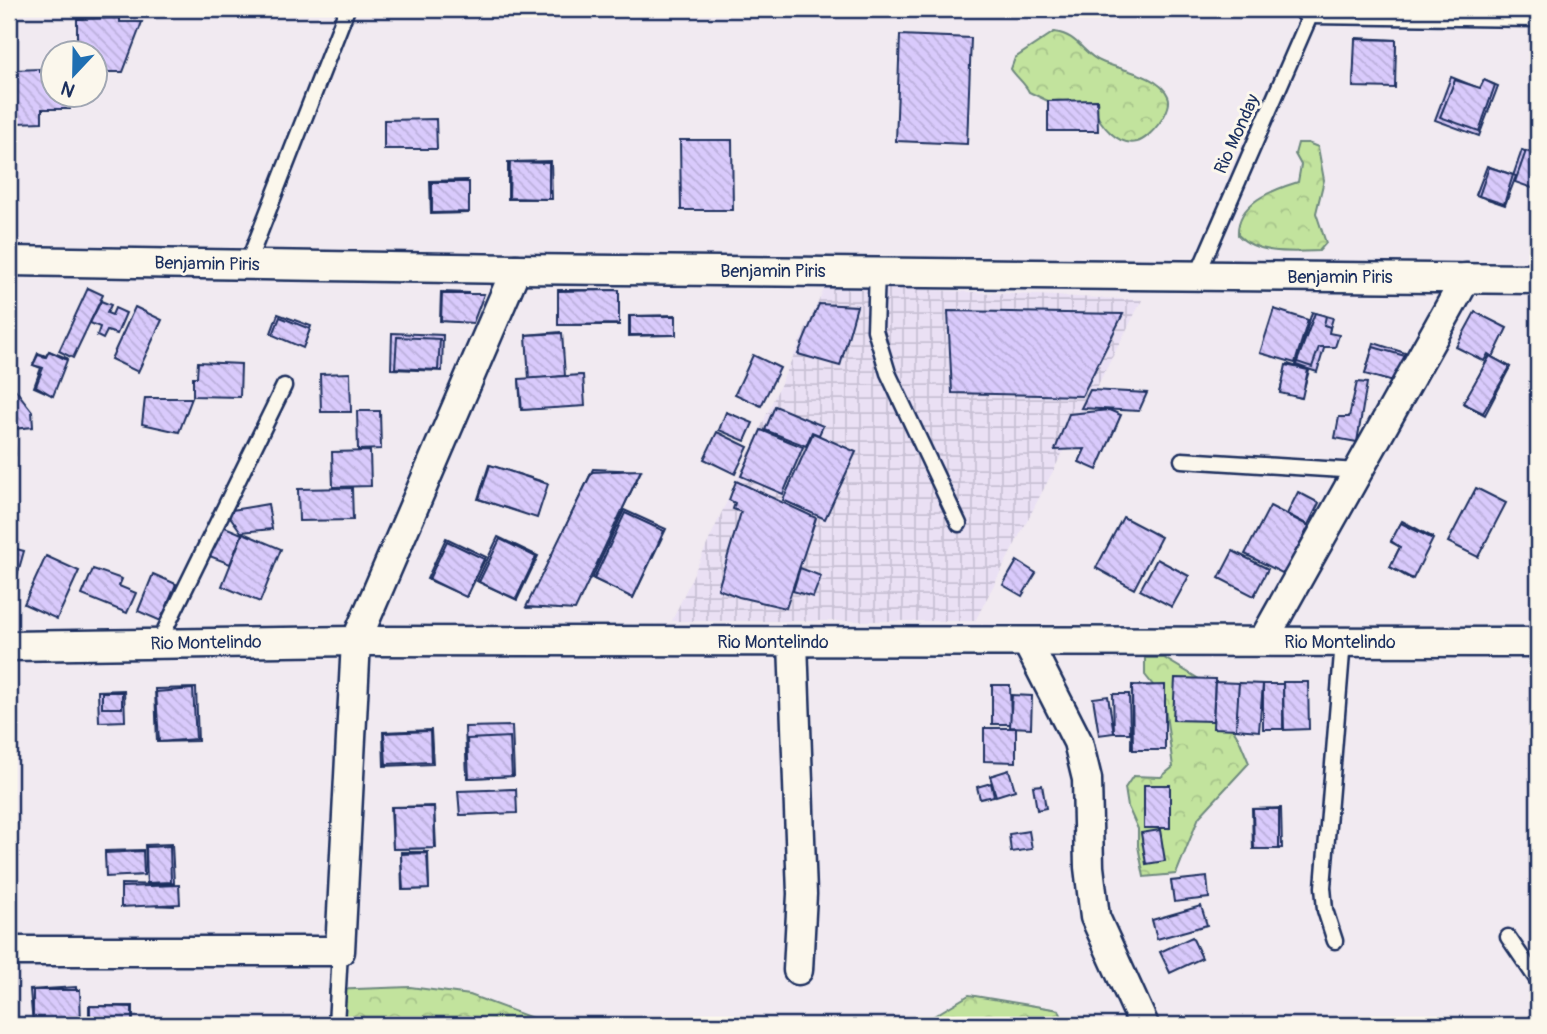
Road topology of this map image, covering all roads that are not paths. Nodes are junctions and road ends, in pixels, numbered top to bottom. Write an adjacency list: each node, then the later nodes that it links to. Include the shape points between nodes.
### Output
1 (347, 9): 5 (lane)
2 (1312, 9): 3 (street); 8 (lane, Rio Monday)
3 (1538, 12)
4 (9, 261): 5 (street, Benjamin Piris)
5 (247, 265): 6 (street, Benjamin Piris)
6 (516, 269): 7 (street, Benjamin Piris); 15 (street)
7 (877, 271): 8 (street, Benjamin Piris); 14 (lane, via 875,330 888,373)
8 (1197, 276): 9 (street, Benjamin Piris)
9 (1466, 278): 10 (street, Benjamin Piris); 13 (street)
10 (1538, 279)
11 (284, 386): 21 (lane)
12 (1182, 460): 13 (lane)
13 (1359, 471): 16 (street)
14 (959, 524)
15 (356, 641): 17 (street, Rio Montelindo); 21 (street, Rio Montelindo); 25 (street)
16 (1263, 641): 18 (street, Rio Montelindo); 19 (street, Rio Montelindo)
17 (793, 642): 18 (street, Rio Montelindo); 27 (street, via 802,894)
18 (1027, 642): 30 (street, via 1078,742 1087,779 1095,917)
19 (1343, 642): 20 (street, Rio Montelindo); 24 (lane, via 1323,887)
20 (1538, 642)
21 (158, 644): 22 (street, Rio Montelindo)
22 (9, 646)
23 (1508, 937): 28 (lane)
24 (1335, 941)
25 (340, 950): 26 (street); 29 (lane)
26 (9, 951)
27 (798, 970)
28 (1538, 981)
29 (336, 1025)
30 (1144, 1025)

